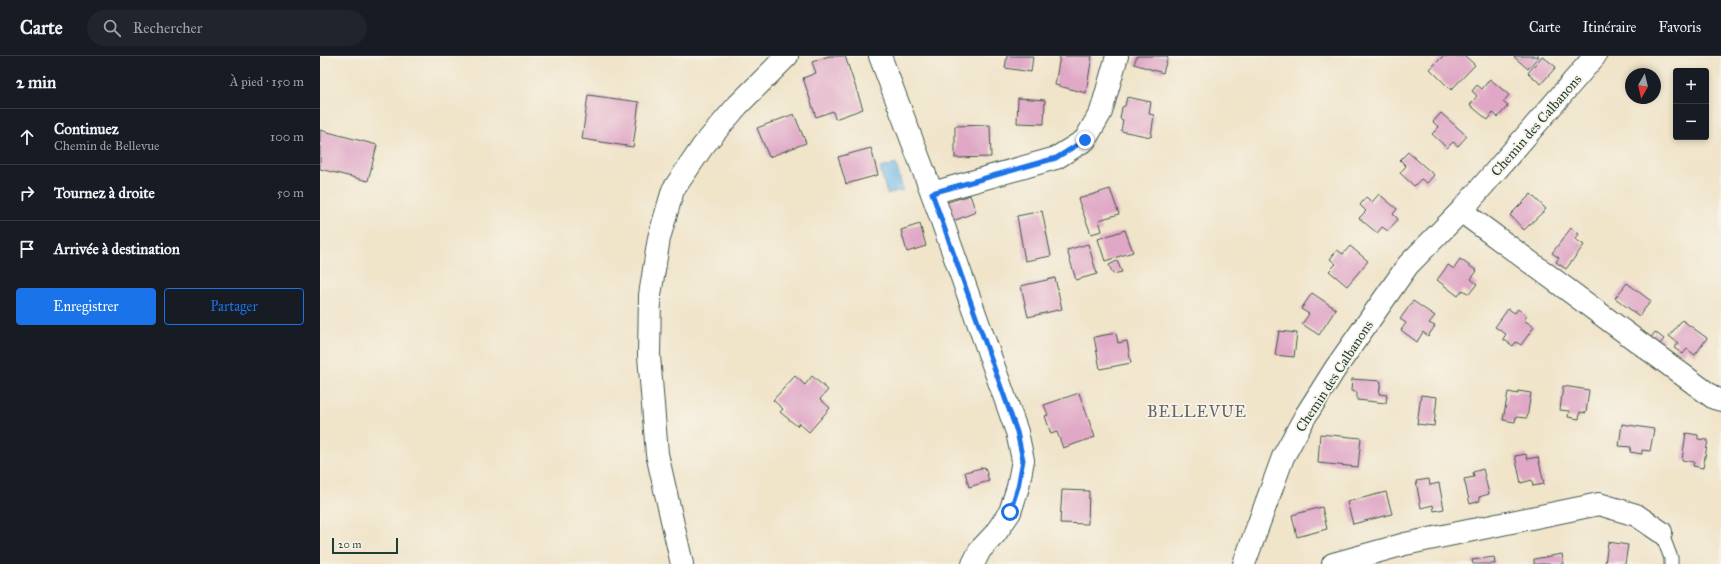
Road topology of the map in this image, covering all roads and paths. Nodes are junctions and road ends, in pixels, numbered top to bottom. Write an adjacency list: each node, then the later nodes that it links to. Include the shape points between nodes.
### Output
1 (786, 56): 9 (street, via 738,105 703,146 673,190 659,238 650,295 649,356 657,454)
2 (880, 56): 5 (street)
3 (1117, 56): 5 (street, via 1101,112 1085,140 1056,158)
4 (1595, 56): 6 (street, Chemin des Calbanons)
5 (932, 193): 10 (street, via 1017,432 1023,460 1010,512 980,550)
6 (1461, 212): 7 (street, via 1714,398); 11 (street, Chemin des Calbanons, via 1408,265 1310,408 1283,457)
7 (1721, 400)
8 (1660, 532): 12 (street, via 1636,515 1599,504 1405,544); 13 (lane)
9 (682, 564)
10 (973, 564)
11 (1244, 564)
12 (1333, 564)
13 (1671, 564)

